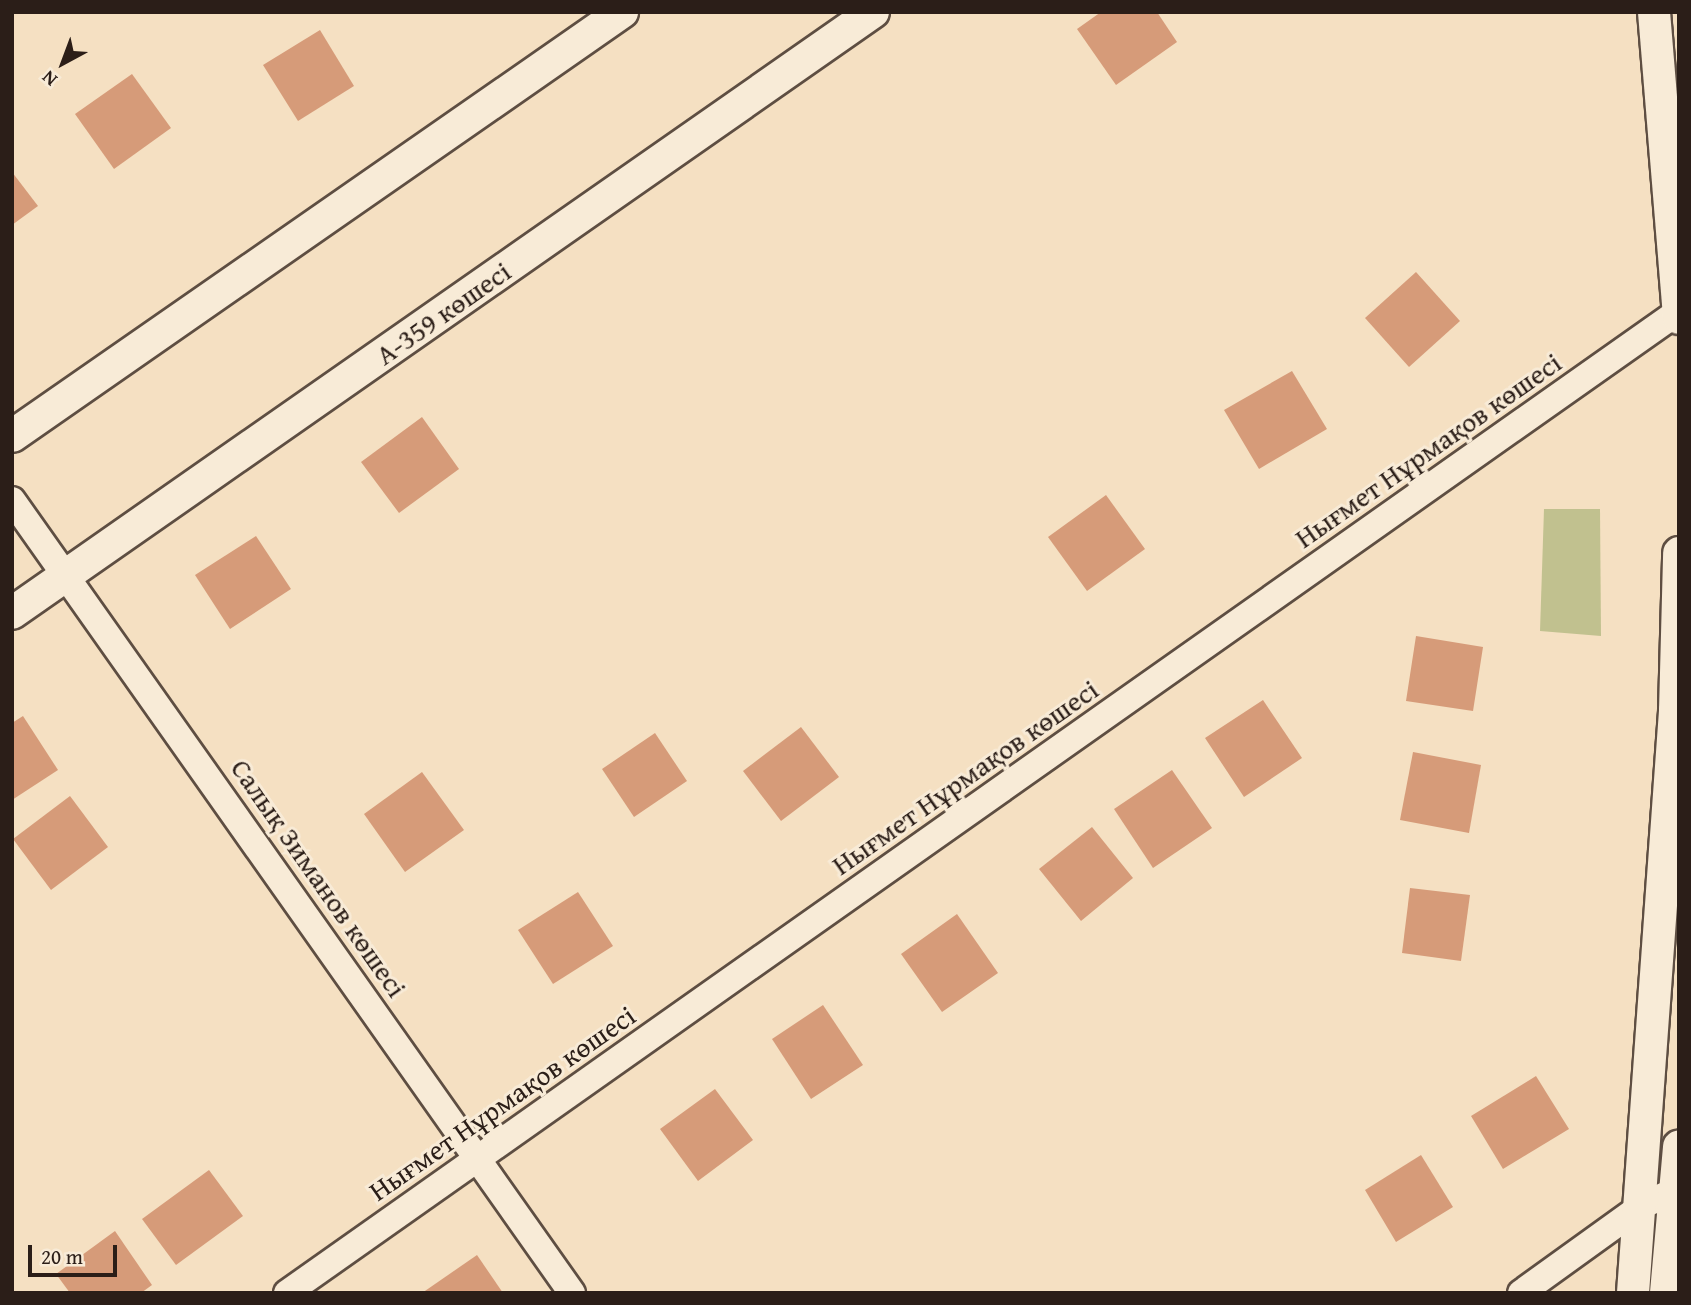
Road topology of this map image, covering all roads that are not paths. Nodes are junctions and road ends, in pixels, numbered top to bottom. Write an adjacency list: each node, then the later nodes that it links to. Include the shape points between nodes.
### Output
1 (622, 12): 6 (street)
2 (873, 12): 9 (street, А-359 көшесі)
3 (1654, 12): 4 (street)
4 (1679, 311): 5 (street); 12 (street, Нығмет Нұрмақов көшесі)
5 (1679, 318)
6 (12, 436)
7 (12, 500): 9 (street, Салық Зиманов көшесі)
8 (1679, 553): 14 (street, via 1675,711)
9 (69, 574): 10 (street, А-359 көшесі); 12 (street, Салық Зиманов көшесі)
10 (12, 613)
11 (1679, 1147): 13 (street)
12 (477, 1160): 15 (street, Нығмет Нұрмақов көшесі); 16 (street, Салық Зиманов көшесі)
13 (1675, 1191): 14 (street); 19 (street)
14 (1643, 1205): 17 (street); 18 (street)
15 (287, 1293)
16 (572, 1293)
17 (1521, 1293)
18 (1633, 1293)
19 (1666, 1293)

